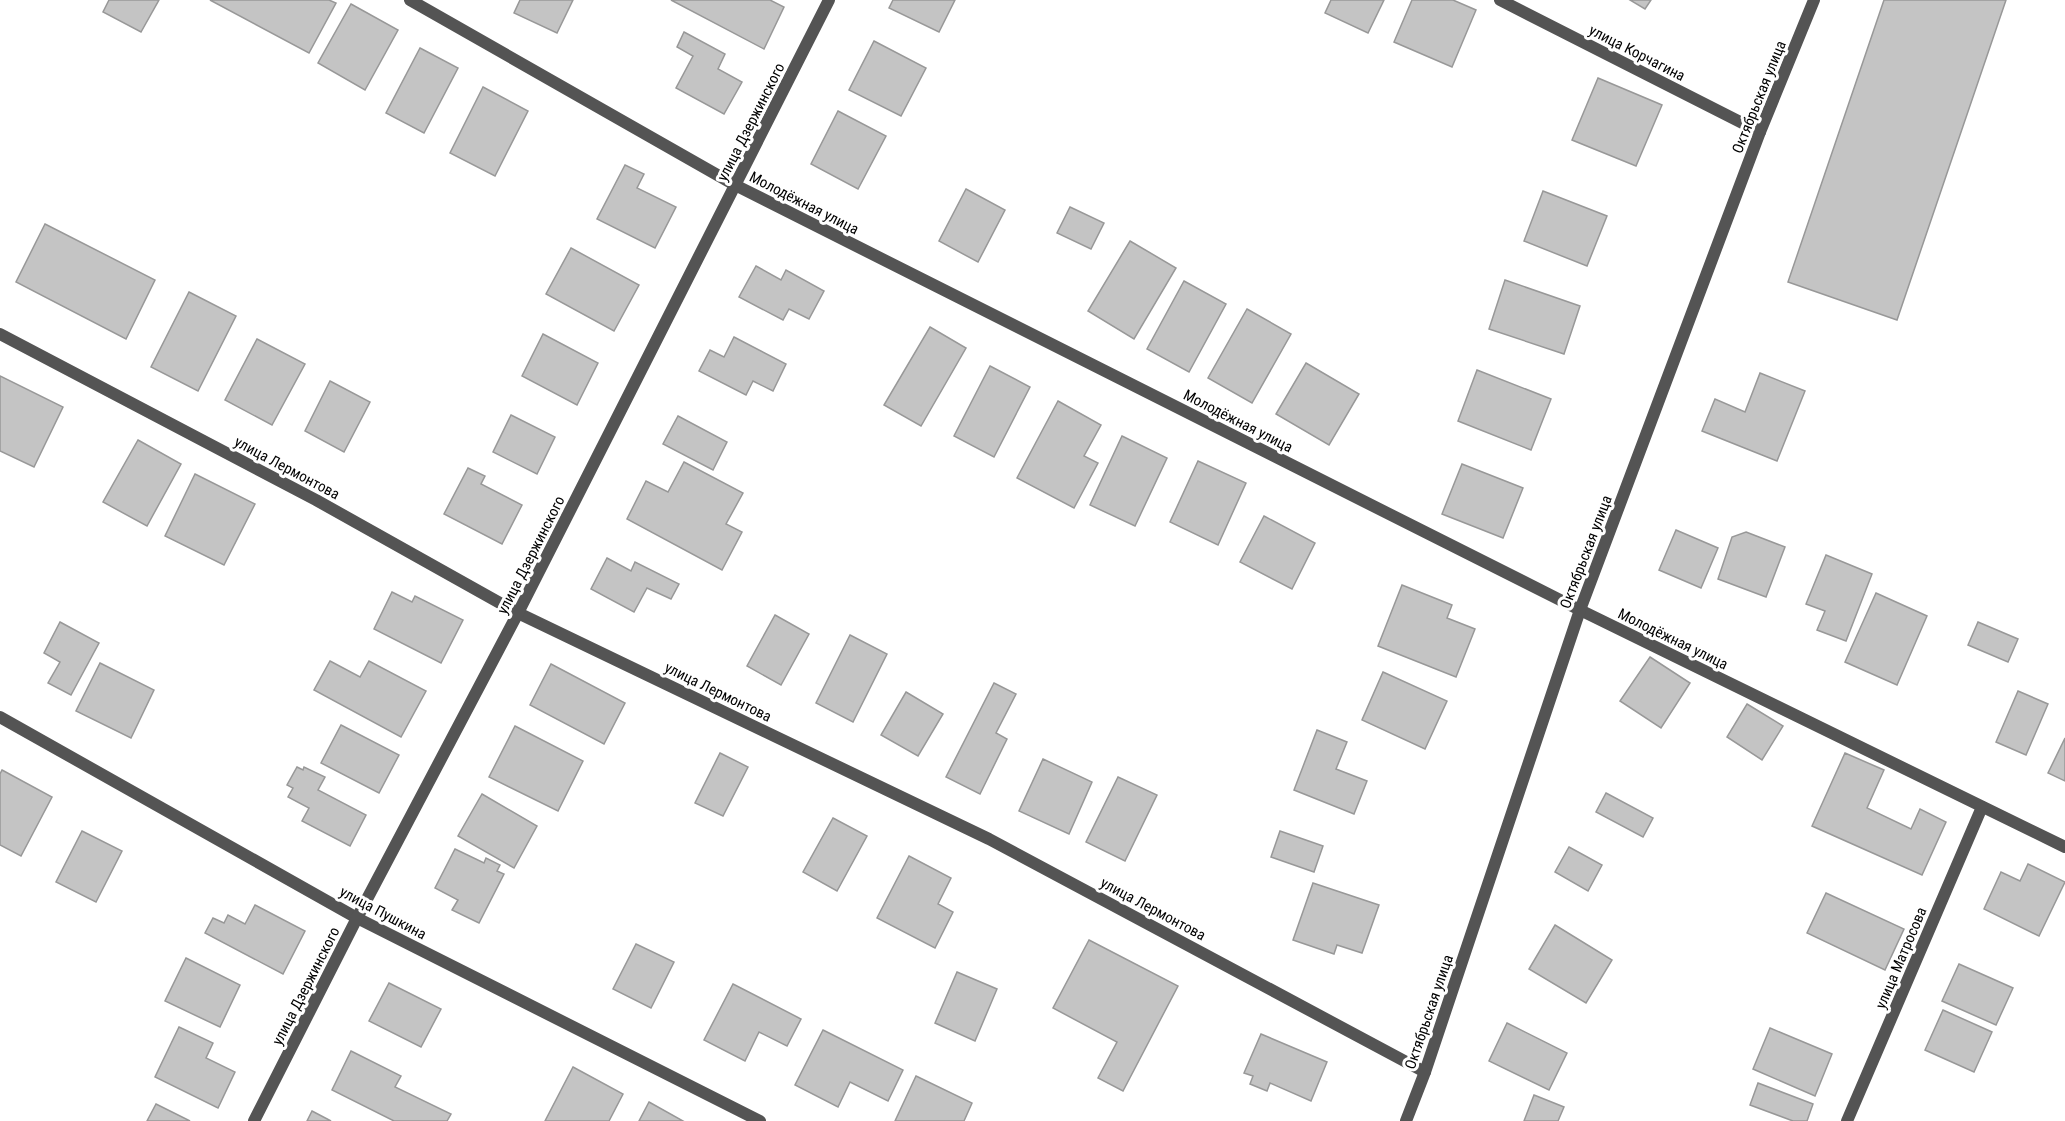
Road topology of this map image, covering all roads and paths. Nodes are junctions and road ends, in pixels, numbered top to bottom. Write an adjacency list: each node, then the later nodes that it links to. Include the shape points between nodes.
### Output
1 (410, 0): 6 (street, Молодёжная улица)
2 (829, 0): 6 (street, улица Дзержинского)
3 (1500, 0): 5 (street, улица Корчагина)
4 (1814, 0): 5 (street, Октябрьская улица)
5 (1760, 132): 8 (street, Октябрьская улица)
6 (735, 185): 8 (street, Молодёжная улица); 9 (street, улица Дзержинского)
7 (0, 334): 9 (street, улица Лермонтова, via 316,500)
8 (1580, 610): 11 (street, Молодёжная улица); 14 (street, Октябрьская улица)
9 (518, 613): 13 (street, улица Дзержинского); 14 (street, улица Лермонтова, via 989,839)
10 (0, 717): 13 (street, улица Пушкина)
11 (1982, 807): 12 (street, Молодёжная улица); 18 (street, улица Матросова)
12 (2065, 848)
13 (357, 918): 15 (street, улица Дзержинского); 16 (street, улица Пушкина)
14 (1425, 1072): 17 (street, Октябрьская улица)
15 (254, 1121)
16 (760, 1121)
17 (1406, 1121)
18 (1846, 1121)

